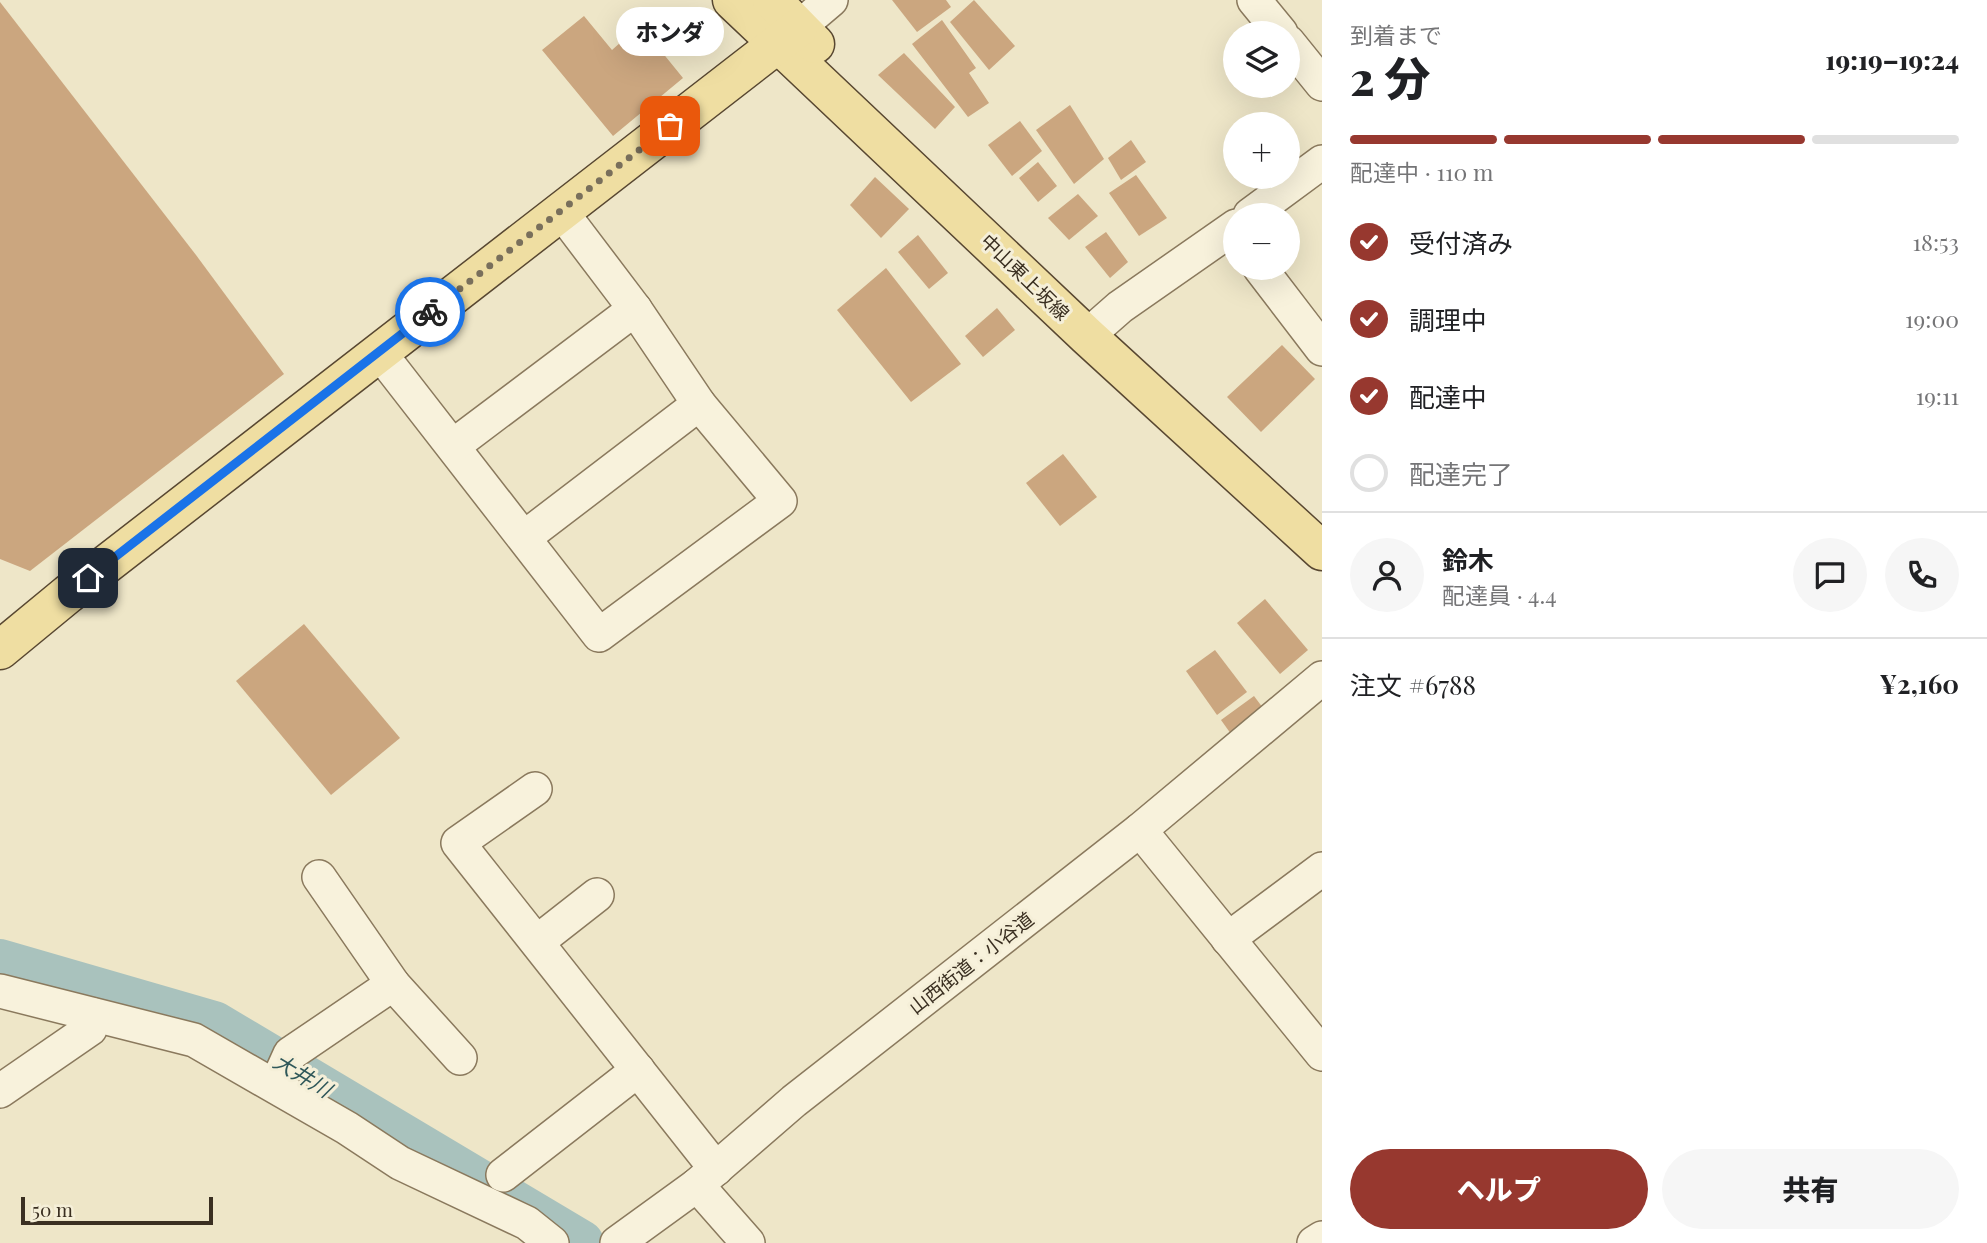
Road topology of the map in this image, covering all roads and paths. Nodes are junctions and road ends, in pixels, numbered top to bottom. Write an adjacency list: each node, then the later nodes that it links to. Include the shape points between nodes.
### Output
1 (732, 0): 6 (main road, 中山東上坂線)
2 (772, 0): 6 (main road, 中山東上坂線)
3 (831, 0): 6 (street)
4 (1254, 0): 5 (street)
5 (1271, 21)
6 (787, 36): 11 (main road); 15 (main road, 中山東上坂線)
7 (1300, 57): 8 (street)
8 (1322, 84)
9 (1322, 162): 10 (street)
10 (1268, 203)
11 (560, 211): 14 (street); 17 (main road)
12 (1223, 237): 15 (street)
13 (1270, 280): 16 (street)
14 (635, 309): 18 (street); 19 (street)
15 (1097, 328): 20 (main road, 中山東上坂線); 22 (main road, 中山東上坂線)
16 (1322, 349)
17 (379, 352): 19 (street); 23 (main road)
18 (699, 404): 21 (street); 21 (street, via 780,501 599,635)
19 (453, 446): 21 (street)
20 (1322, 519)
21 (525, 537)
22 (1322, 551)
23 (0, 650)
24 (1322, 678): 26 (street, 山西街道：小谷道)
25 (535, 789): 31 (street, via 458,843)
26 (1140, 830): 30 (street); 41 (street, 山西街道：小谷道, via 794,1101)
27 (1322, 869): 30 (street)
28 (319, 877): 32 (street)
29 (597, 895): 31 (street)
30 (1228, 939): 35 (street)
31 (537, 942): 37 (street)
32 (393, 984): 36 (street); 38 (street, via 290,1054)
33 (0, 991): 34 (street)
34 (93, 1015): 38 (street, via 194,1040); 39 (street, via 89,1029)
35 (1322, 1054)
36 (460, 1058)
37 (638, 1070): 40 (street); 41 (street)
38 (276, 1085): 43 (street, via 400,1163 527,1223)
39 (0, 1091)
40 (503, 1175)
41 (707, 1177): 44 (street, 山西街道：小谷道); 45 (street)
42 (1322, 1237): 46 (street)
43 (552, 1243)
44 (617, 1243)
45 (748, 1243)
46 (1314, 1243)

